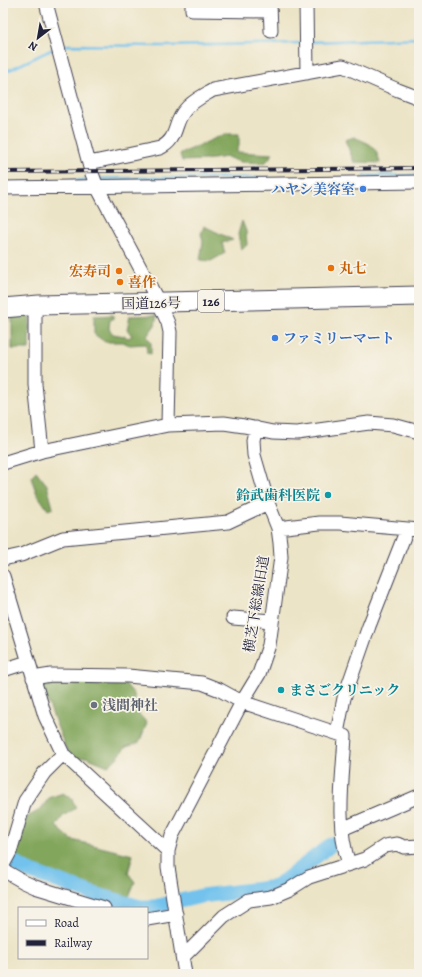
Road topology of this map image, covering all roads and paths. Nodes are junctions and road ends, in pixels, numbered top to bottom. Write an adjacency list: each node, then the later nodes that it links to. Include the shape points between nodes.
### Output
1 (46, 3): 8 (street)
2 (192, 3): 4 (street, via 192,10)
3 (306, 3): 6 (street)
4 (270, 7): 5 (street)
5 (271, 31)
6 (307, 73): 7 (street, via 343,66); 8 (street, via 213,90 184,110 174,136 167,145)
7 (419, 98)
8 (94, 177): 9 (street); 10 (street); 12 (street)
9 (419, 182)
10 (3, 188)
11 (419, 296): 12 (highway, 国道126号 / 126)
12 (159, 303): 13 (highway, 国道126号 / 126); 15 (street, via 170,332)
13 (35, 305): 14 (highway, 国道126号 / 126); 18 (street, via 35,384)
14 (3, 308)
15 (168, 425): 16 (street, via 224,423); 18 (street)
16 (256, 428): 17 (street, via 297,434 380,423); 20 (street, 横芝下総線旧道, via 253,440 254,455)
17 (419, 432)
18 (42, 451): 19 (street)
19 (3, 463)
20 (268, 503): 21 (street, 横芝下総線旧道); 23 (street, via 228,522 63,538 21,555)
21 (278, 528): 22 (street, via 340,523); 26 (street, 横芝下総線旧道, via 281,557)
22 (413, 530): 31 (street, via 369,626 344,698)
23 (3, 558)
24 (3, 576): 27 (street)
25 (233, 618): 26 (street)
26 (272, 621): 30 (street, 横芝下総線旧道, via 269,645 259,674)
27 (28, 662): 28 (street); 29 (street)
28 (3, 670)
29 (33, 678): 30 (street, via 51,675 128,676 202,683); 32 (street, via 45,716)
30 (242, 702): 31 (street); 36 (street, 横芝下総線旧道, via 172,836)
31 (337, 733): 34 (street, via 345,736)
32 (63, 754): 36 (street); 37 (street, via 44,773 25,801)
33 (419, 796): 34 (street)
34 (342, 829): 38 (street)
35 (419, 846): 38 (street, via 385,846 365,859)
36 (168, 852): 40 (street, 横芝下総線旧道)
37 (5, 864): 39 (street, via 24,882 35,887)
38 (349, 864): 42 (street, via 309,877 290,890 271,897 248,900 224,916)
39 (101, 907)
40 (176, 914): 41 (street); 42 (street, 横芝下総線旧道)
41 (148, 919)
42 (183, 958): 43 (street, 横芝下総線旧道)
43 (185, 974)

